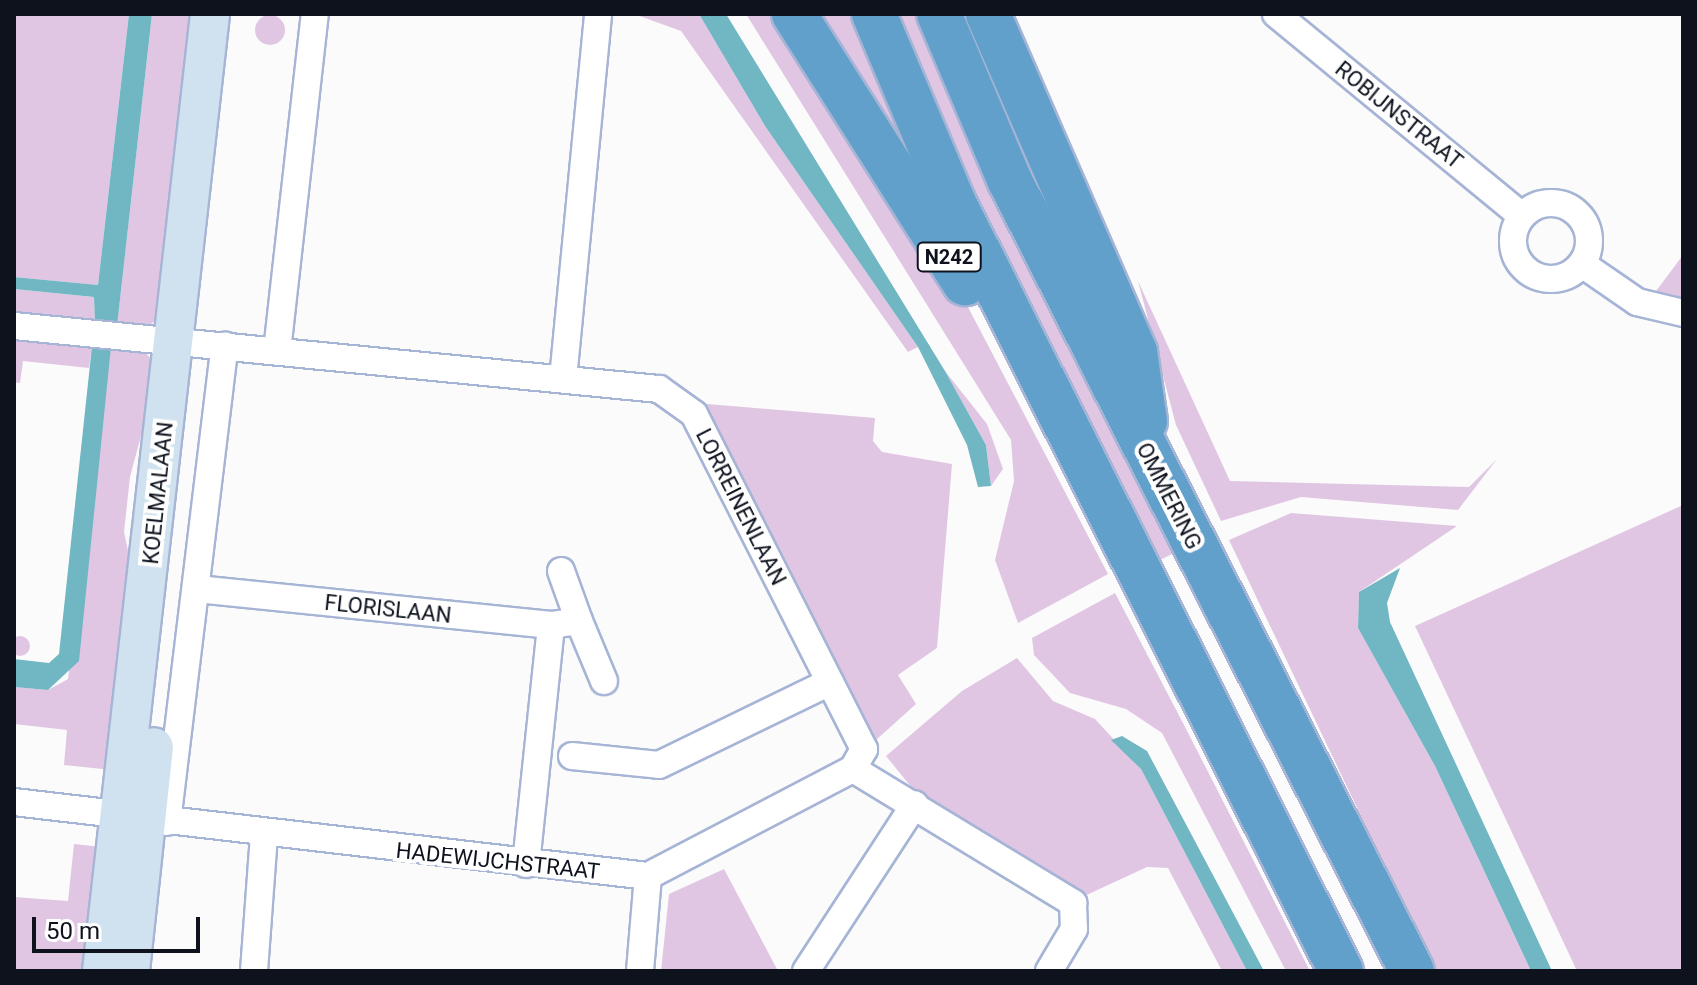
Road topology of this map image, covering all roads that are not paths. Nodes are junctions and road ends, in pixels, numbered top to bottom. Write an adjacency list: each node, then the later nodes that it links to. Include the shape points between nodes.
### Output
1 (210, 14): 14 (street, KOELMALAAN)
2 (236, 14): 14 (street, KOELMALAAN)
3 (315, 14): 15 (street)
4 (598, 14): 16 (street)
5 (794, 14): 18 (highway, N242)
6 (874, 14): 18 (highway, N242, via 954,203)
7 (939, 14): 17 (highway, OMMERING, via 1010,181)
8 (988, 14): 17 (highway, via 1135,352)
9 (1276, 14): 10 (street, ROBIJNSTRAAT)
10 (1522, 216): 11 (street, via 1556,203 1579,214 1589,237); 11 (street, via 1514,248 1525,268 1558,278)
11 (1582, 264): 12 (street, via 1637,302)
12 (1683, 313)
13 (14, 326): 14 (street, LORREINENLAAN)
14 (199, 344): 15 (street, LORREINENLAAN); 20 (street, KOELMALAAN); 29 (street, KOELMALAAN)
15 (277, 351): 16 (street, LORREINENLAAN)
16 (563, 379): 24 (street, LORREINENLAAN, via 659,389 694,414)
17 (1150, 459): 40 (highway, OMMERING)
18 (1104, 501): 39 (highway, N242)
19 (561, 571): 21 (street)
20 (197, 589): 22 (street, FLORISLAAN); 29 (street, KOELMALAAN)
21 (579, 621): 22 (street, FLORISLAAN); 23 (street)
22 (551, 625): 31 (street)
23 (604, 681)
24 (830, 682): 25 (street, via 659,765); 26 (street, LORREINENLAAN, via 864,749)
25 (572, 756)
26 (853, 769): 28 (street); 32 (street)
27 (14, 802): 29 (street, HADEWIJCHSTRAAT)
28 (915, 804): 37 (street); 38 (street, via 1073,903 1074,929)
29 (144, 819): 30 (street, HADEWIJCHSTRAAT); 33 (street, KOELMALAAN); 34 (street, KOELMALAAN)
30 (264, 835): 31 (street, HADEWIJCHSTRAAT); 35 (street)
31 (526, 864): 32 (street, HADEWIJCHSTRAAT)
32 (648, 876): 36 (street)
33 (102, 971)
34 (130, 971)
35 (254, 971)
36 (640, 971)
37 (806, 971)
38 (1049, 971)
39 (1341, 971)
40 (1412, 971)

